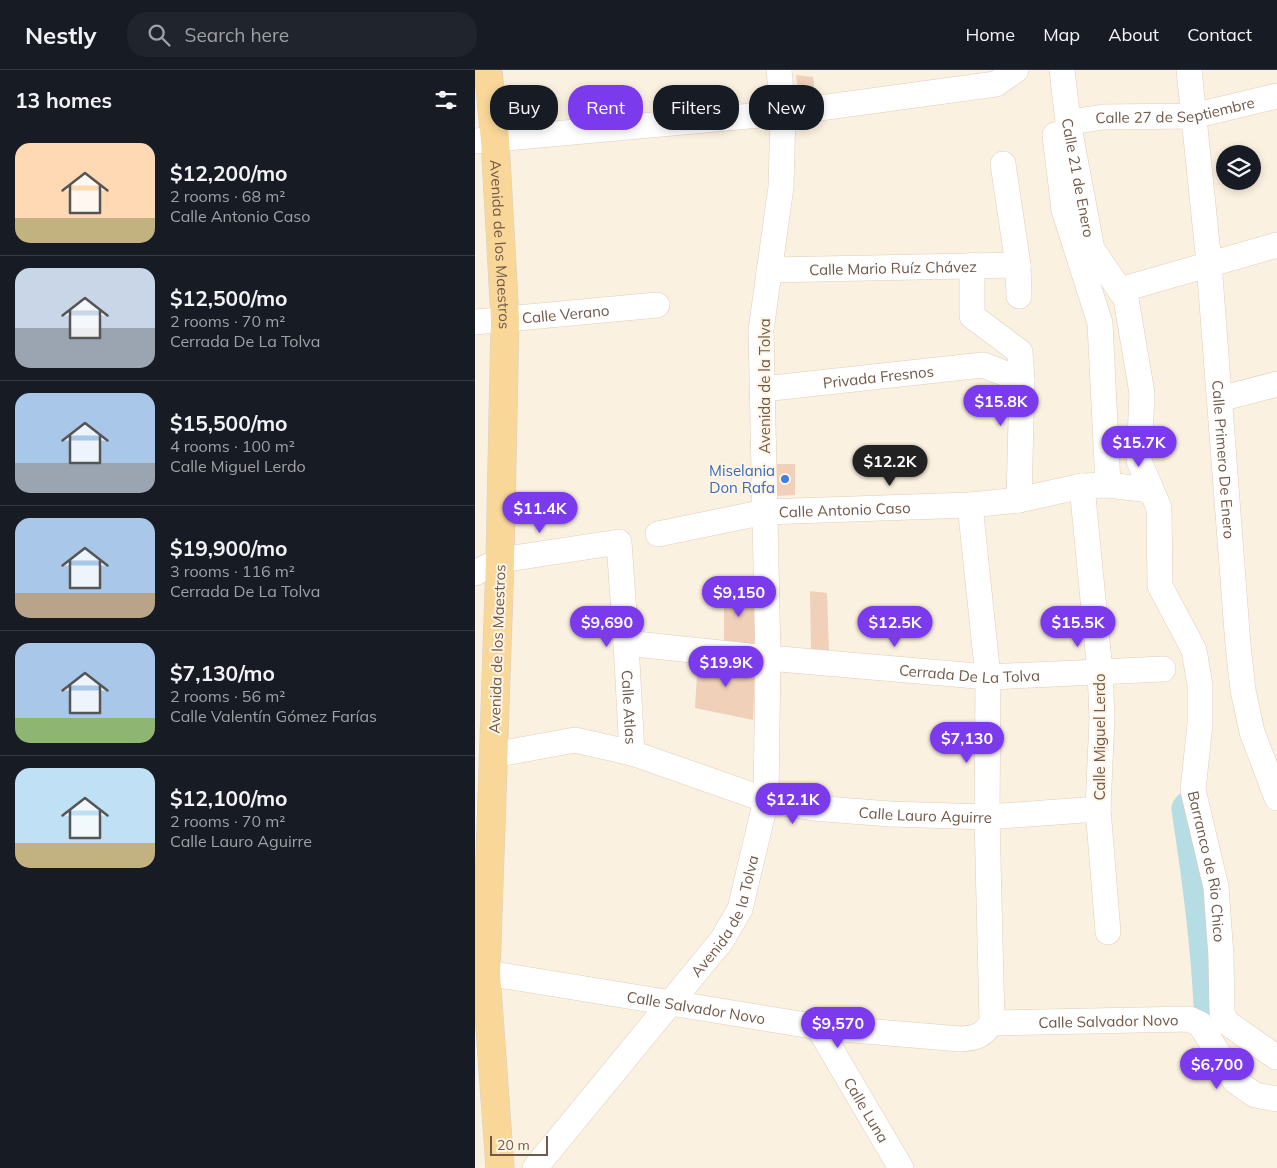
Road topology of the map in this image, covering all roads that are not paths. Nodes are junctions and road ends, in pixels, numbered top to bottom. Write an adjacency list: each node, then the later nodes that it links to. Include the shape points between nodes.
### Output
1 (488, 70): 9 (main road, Avenida de los Maestros)
2 (779, 70): 7 (street, Avenida de la Tolva)
3 (1016, 70): 10 (street, via 996,84)
4 (1047, 70): 32 (street, via 1064,210 1100,323)
5 (1062, 70): 22 (street, Calle 21 de Enero, via 1068,122 1092,250)
6 (1189, 70): 12 (street, Calle Primero De Enero)
7 (780, 85)
8 (1277, 96): 12 (street, Calle 27 de Septiembre)
9 (483, 105): 15 (main road, Avenida de los Maestros)
10 (824, 107)
11 (749, 116): 15 (street)
12 (1193, 116): 13 (street, Calle 27 de Septiembre, via 1103,117); 18 (street, Calle Primero De Enero)
13 (1071, 122)
14 (783, 130): 21 (street, Avenida de la Tolva, via 781,187)
15 (485, 141): 25 (main road, Avenida de los Maestros)
16 (1003, 164): 20 (street)
17 (1277, 244): 18 (street)
18 (1209, 263): 22 (street); 30 (street, Calle Primero De Enero)
19 (972, 265): 20 (street, Calle Mario Ruíz Chávez); 21 (street, Calle Mario Ruíz Chávez); 27 (street, via 972,316 1020,352)
20 (1018, 265): 23 (street)
21 (769, 270): 29 (street, Avenida de la Tolva, via 761,330)
22 (1120, 290): 33 (street, Calle 21 de Enero, via 1127,300 1142,393 1139,461)
23 (1019, 296)
24 (657, 305): 25 (street, Calle Verano)
25 (505, 319): 26 (street, Calle Verano); 38 (main road, Avenida de los Maestros)
26 (475, 322)
27 (1022, 380): 29 (street, Privada Fresnos, via 983,365); 34 (street)
28 (1277, 384): 30 (street)
29 (763, 389): 36 (street, Avenida de la Tolva)
30 (1220, 399): 47 (street, Calle Primero De Enero, via 1243,690 1252,732)
31 (1082, 486): 32 (street, Calle Antonio Caso); 34 (street, Calle Antonio Caso); 43 (street, Calle Miguel Lerdo)
32 (1116, 486): 33 (street, Calle Antonio Caso)
33 (1150, 490): 42 (street, Calle 21 de Enero, via 1159,508 1160,586)
34 (1019, 500): 35 (street, Calle Antonio Caso)
35 (970, 505): 36 (street, Calle Antonio Caso); 44 (street)
36 (765, 512): 37 (street, Calle Antonio Caso); 41 (street, Avenida de la Tolva)
37 (658, 534)
38 (500, 560): 39 (street); 40 (street, Calle Atlas, via 619,542); 46 (main road, Avenida de los Maestros)
39 (475, 573)
40 (626, 644): 41 (street, Cerrada De La Tolva); 45 (street, Calle Atlas)
41 (768, 658): 44 (street, Cerrada De La Tolva); 48 (street, Avenida de la Tolva)
42 (1177, 659): 43 (street, Cerrada De La Tolva); 56 (street, Barranco de Rio Chico, via 1200,685 1200,724 1193,790 1216,887 1222,1012 1226,1022)
43 (1100, 672): 44 (street, Cerrada De La Tolva); 49 (street, Calle Miguel Lerdo, via 1102,717)
44 (988, 677): 50 (street)
45 (631, 753): 46 (street, Calle Lauro Aguirre, via 575,740); 48 (street, Calle Lauro Aguirre)
46 (493, 756): 52 (main road, Avenida de los Maestros)
47 (1277, 798)
48 (766, 800): 50 (street, Calle Lauro Aguirre, via 813,808); 53 (street, Avenida de la Tolva, via 739,909 722,940)
49 (1098, 809): 50 (street, Calle Lauro Aguirre); 51 (street, Calle Miguel Lerdo)
50 (987, 818): 54 (street)
51 (1108, 932)
52 (480, 973): 53 (street, Calle Salvador Novo); 58 (main road, Avenida de los Maestros)
53 (669, 1004): 55 (street, Calle Salvador Novo); 59 (street, Avenida de la Tolva)
54 (992, 1022): 55 (street, Calle Salvador Novo, via 984,1033 960,1039); 57 (street, Calle Salvador Novo, via 1189,1019 1200,1024 1235,1081 1255,1095)
55 (818, 1027): 60 (street, Calle Luna)
56 (1276, 1057)
57 (1277, 1099)
58 (500, 1168)
59 (535, 1168)
60 (901, 1168)

